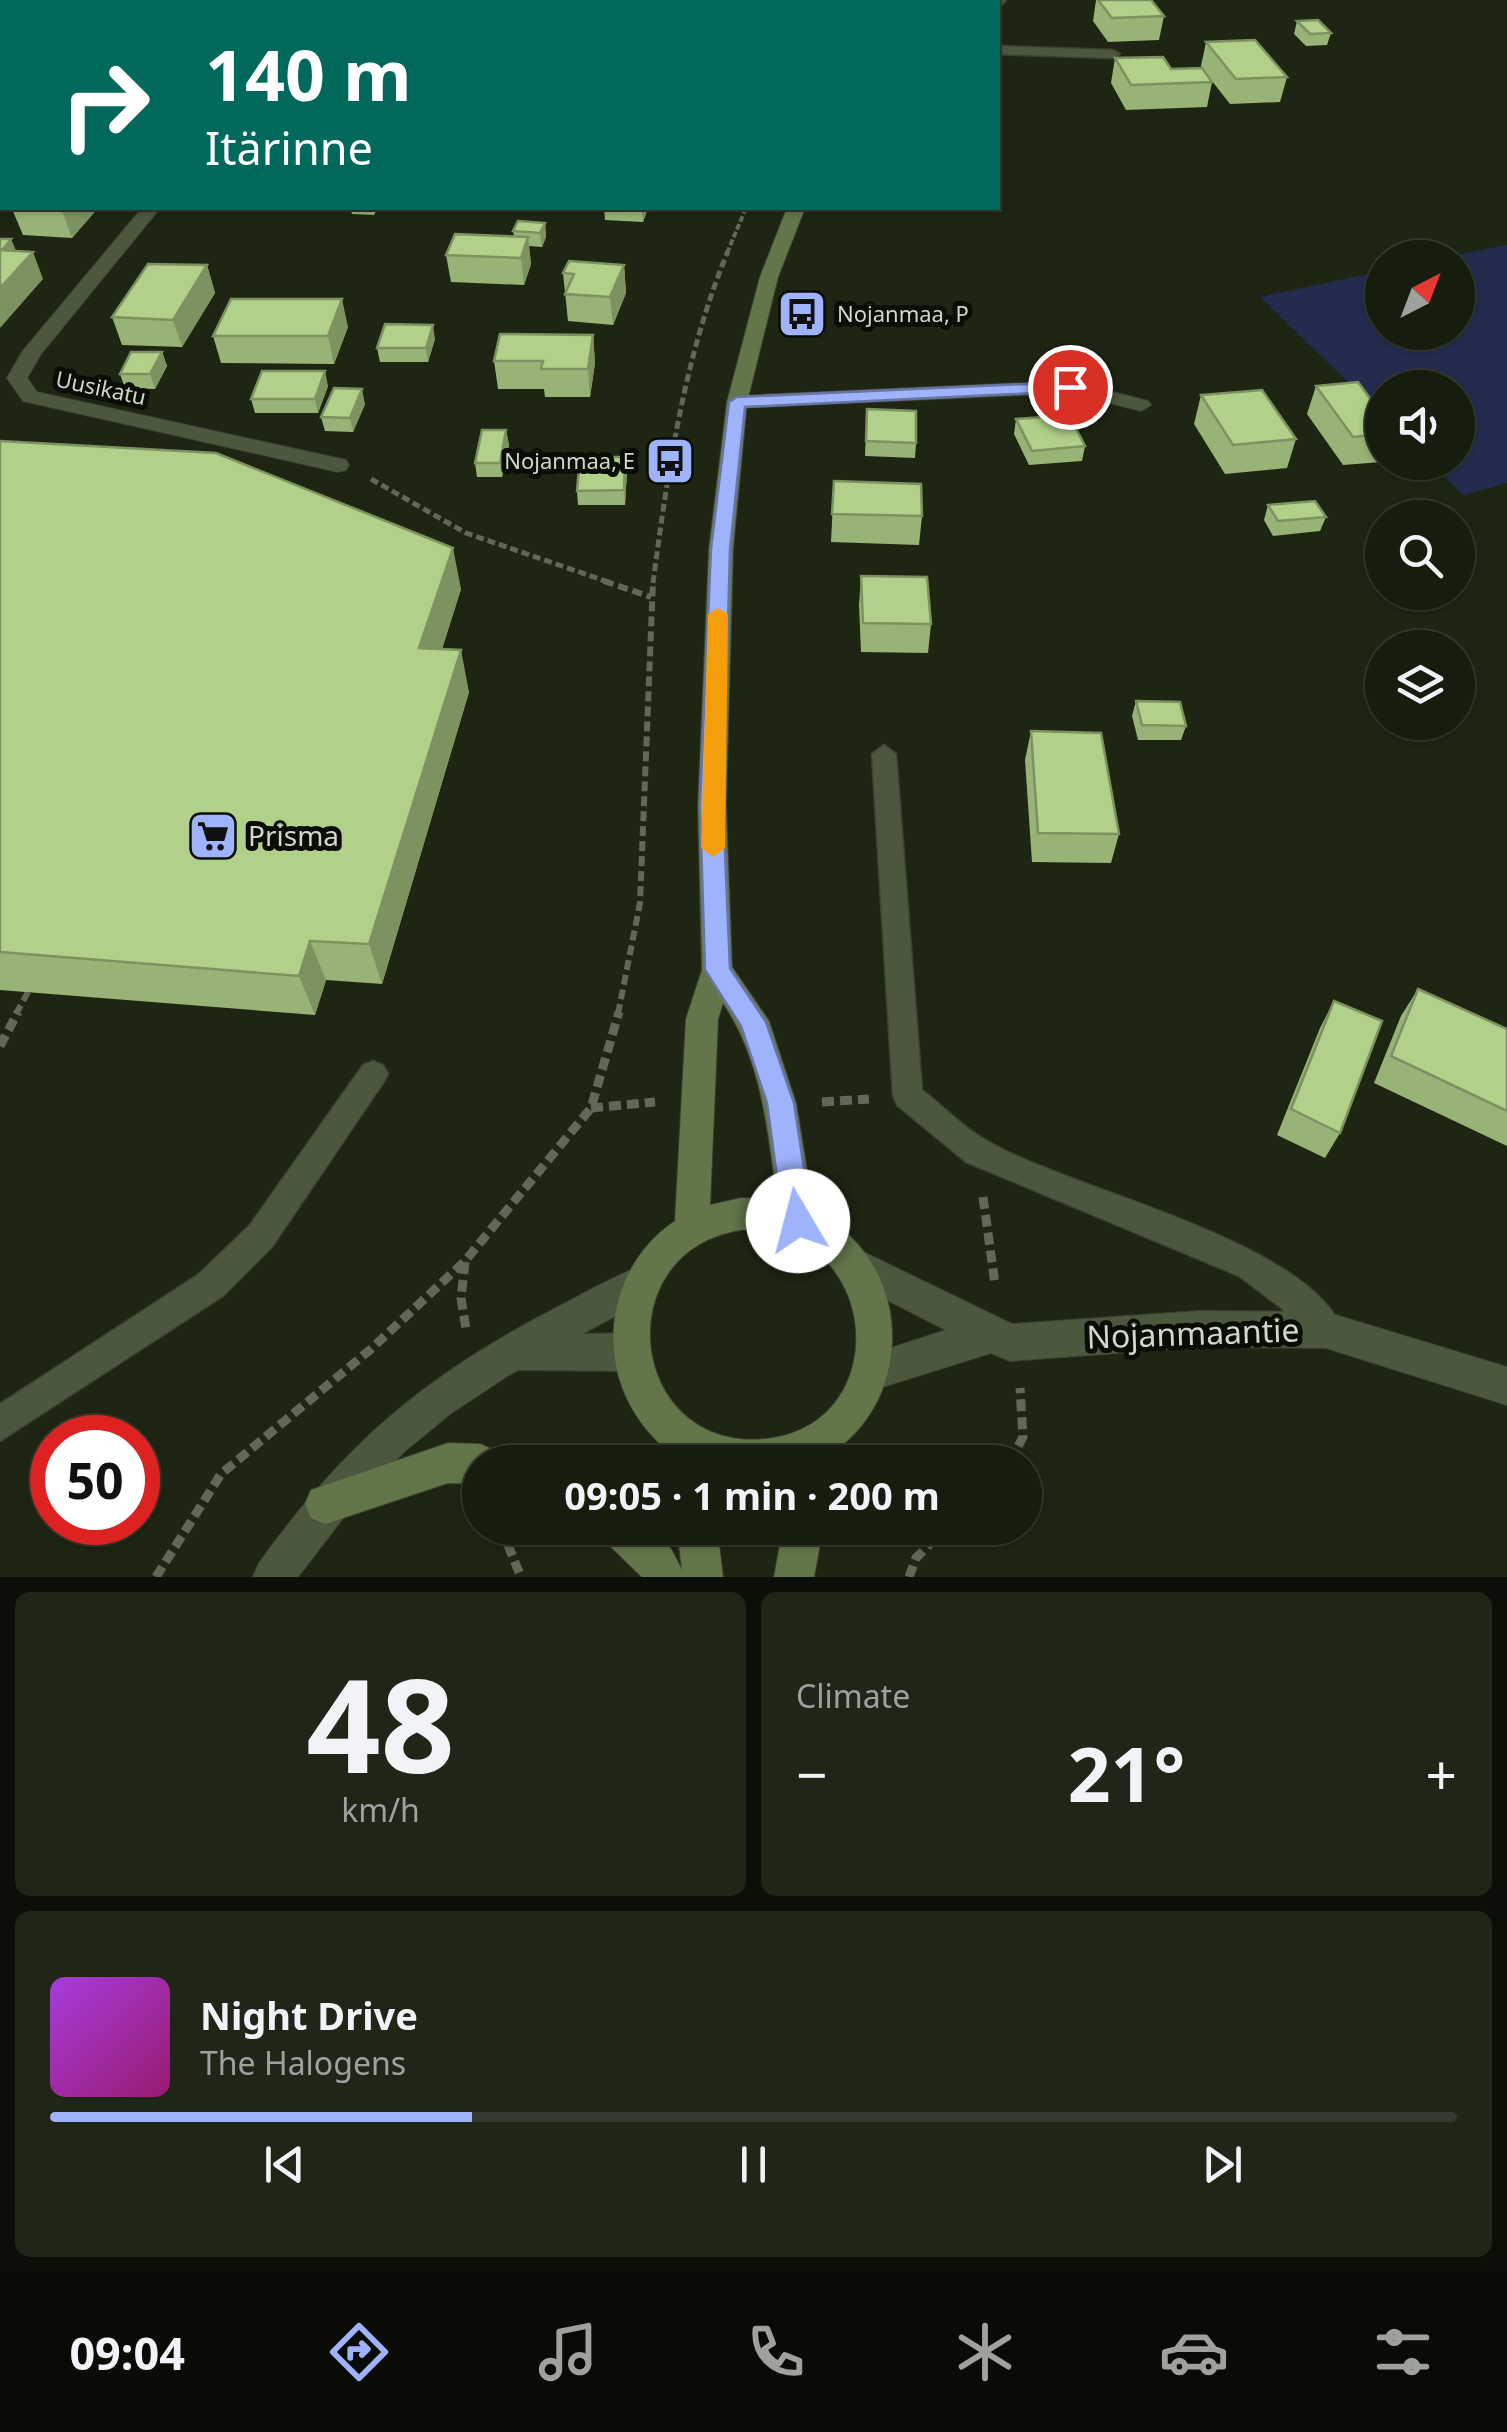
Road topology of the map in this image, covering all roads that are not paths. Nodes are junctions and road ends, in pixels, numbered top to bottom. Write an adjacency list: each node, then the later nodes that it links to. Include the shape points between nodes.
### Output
1 (1000, 50): 2 (lane)
2 (1113, 54)
3 (149, 210): 7 (street, Uusikatu, via 32,352 17,378 30,398)
4 (795, 210): 5 (main road)
5 (737, 402): 6 (street, via 1070,387); 9 (main road, via 720,568 712,806)
6 (1141, 406)
7 (338, 465)
8 (884, 754): 15 (lane, via 908,1096 977,1152 1250,1265)
9 (717, 970): 11 (main road, via 752,1022 780,1103); 12 (main road, via 702,1019)
10 (373, 1074): 22 (lane, via 260,1236 211,1286)
11 (798, 1221): 12 (main road, via 762,1213 726,1216); 13 (main road)
12 (692, 1229): 14 (main road, via 663,1252)
13 (855, 1265): 16 (street, Nojanmaantie); 19 (main road, via 878,1334)
14 (642, 1282): 17 (street); 18 (main road, via 630,1316)
15 (1326, 1330): 16 (street, Nojanmaantie, via 1198,1329 1010,1343); 20 (street, Nojanmaantie)
16 (992, 1334): 19 (street, Nojanmaantie)
17 (515, 1352): 18 (street); 27 (street, via 411,1420)
18 (630, 1352): 23 (main road, via 648,1402)
19 (873, 1371): 21 (main road)
20 (1507, 1386)
21 (845, 1420): 24 (main road); 25 (main road)
22 (0, 1424)
23 (682, 1445)
24 (808, 1445)
25 (834, 1445)
26 (462, 1463): 27 (main road)
27 (325, 1504): 31 (street)
28 (638, 1545): 32 (main road)
29 (699, 1545): 33 (main road)
30 (800, 1545): 34 (main road)
31 (273, 1577)
32 (664, 1577)
33 (703, 1577)
34 (794, 1577)

